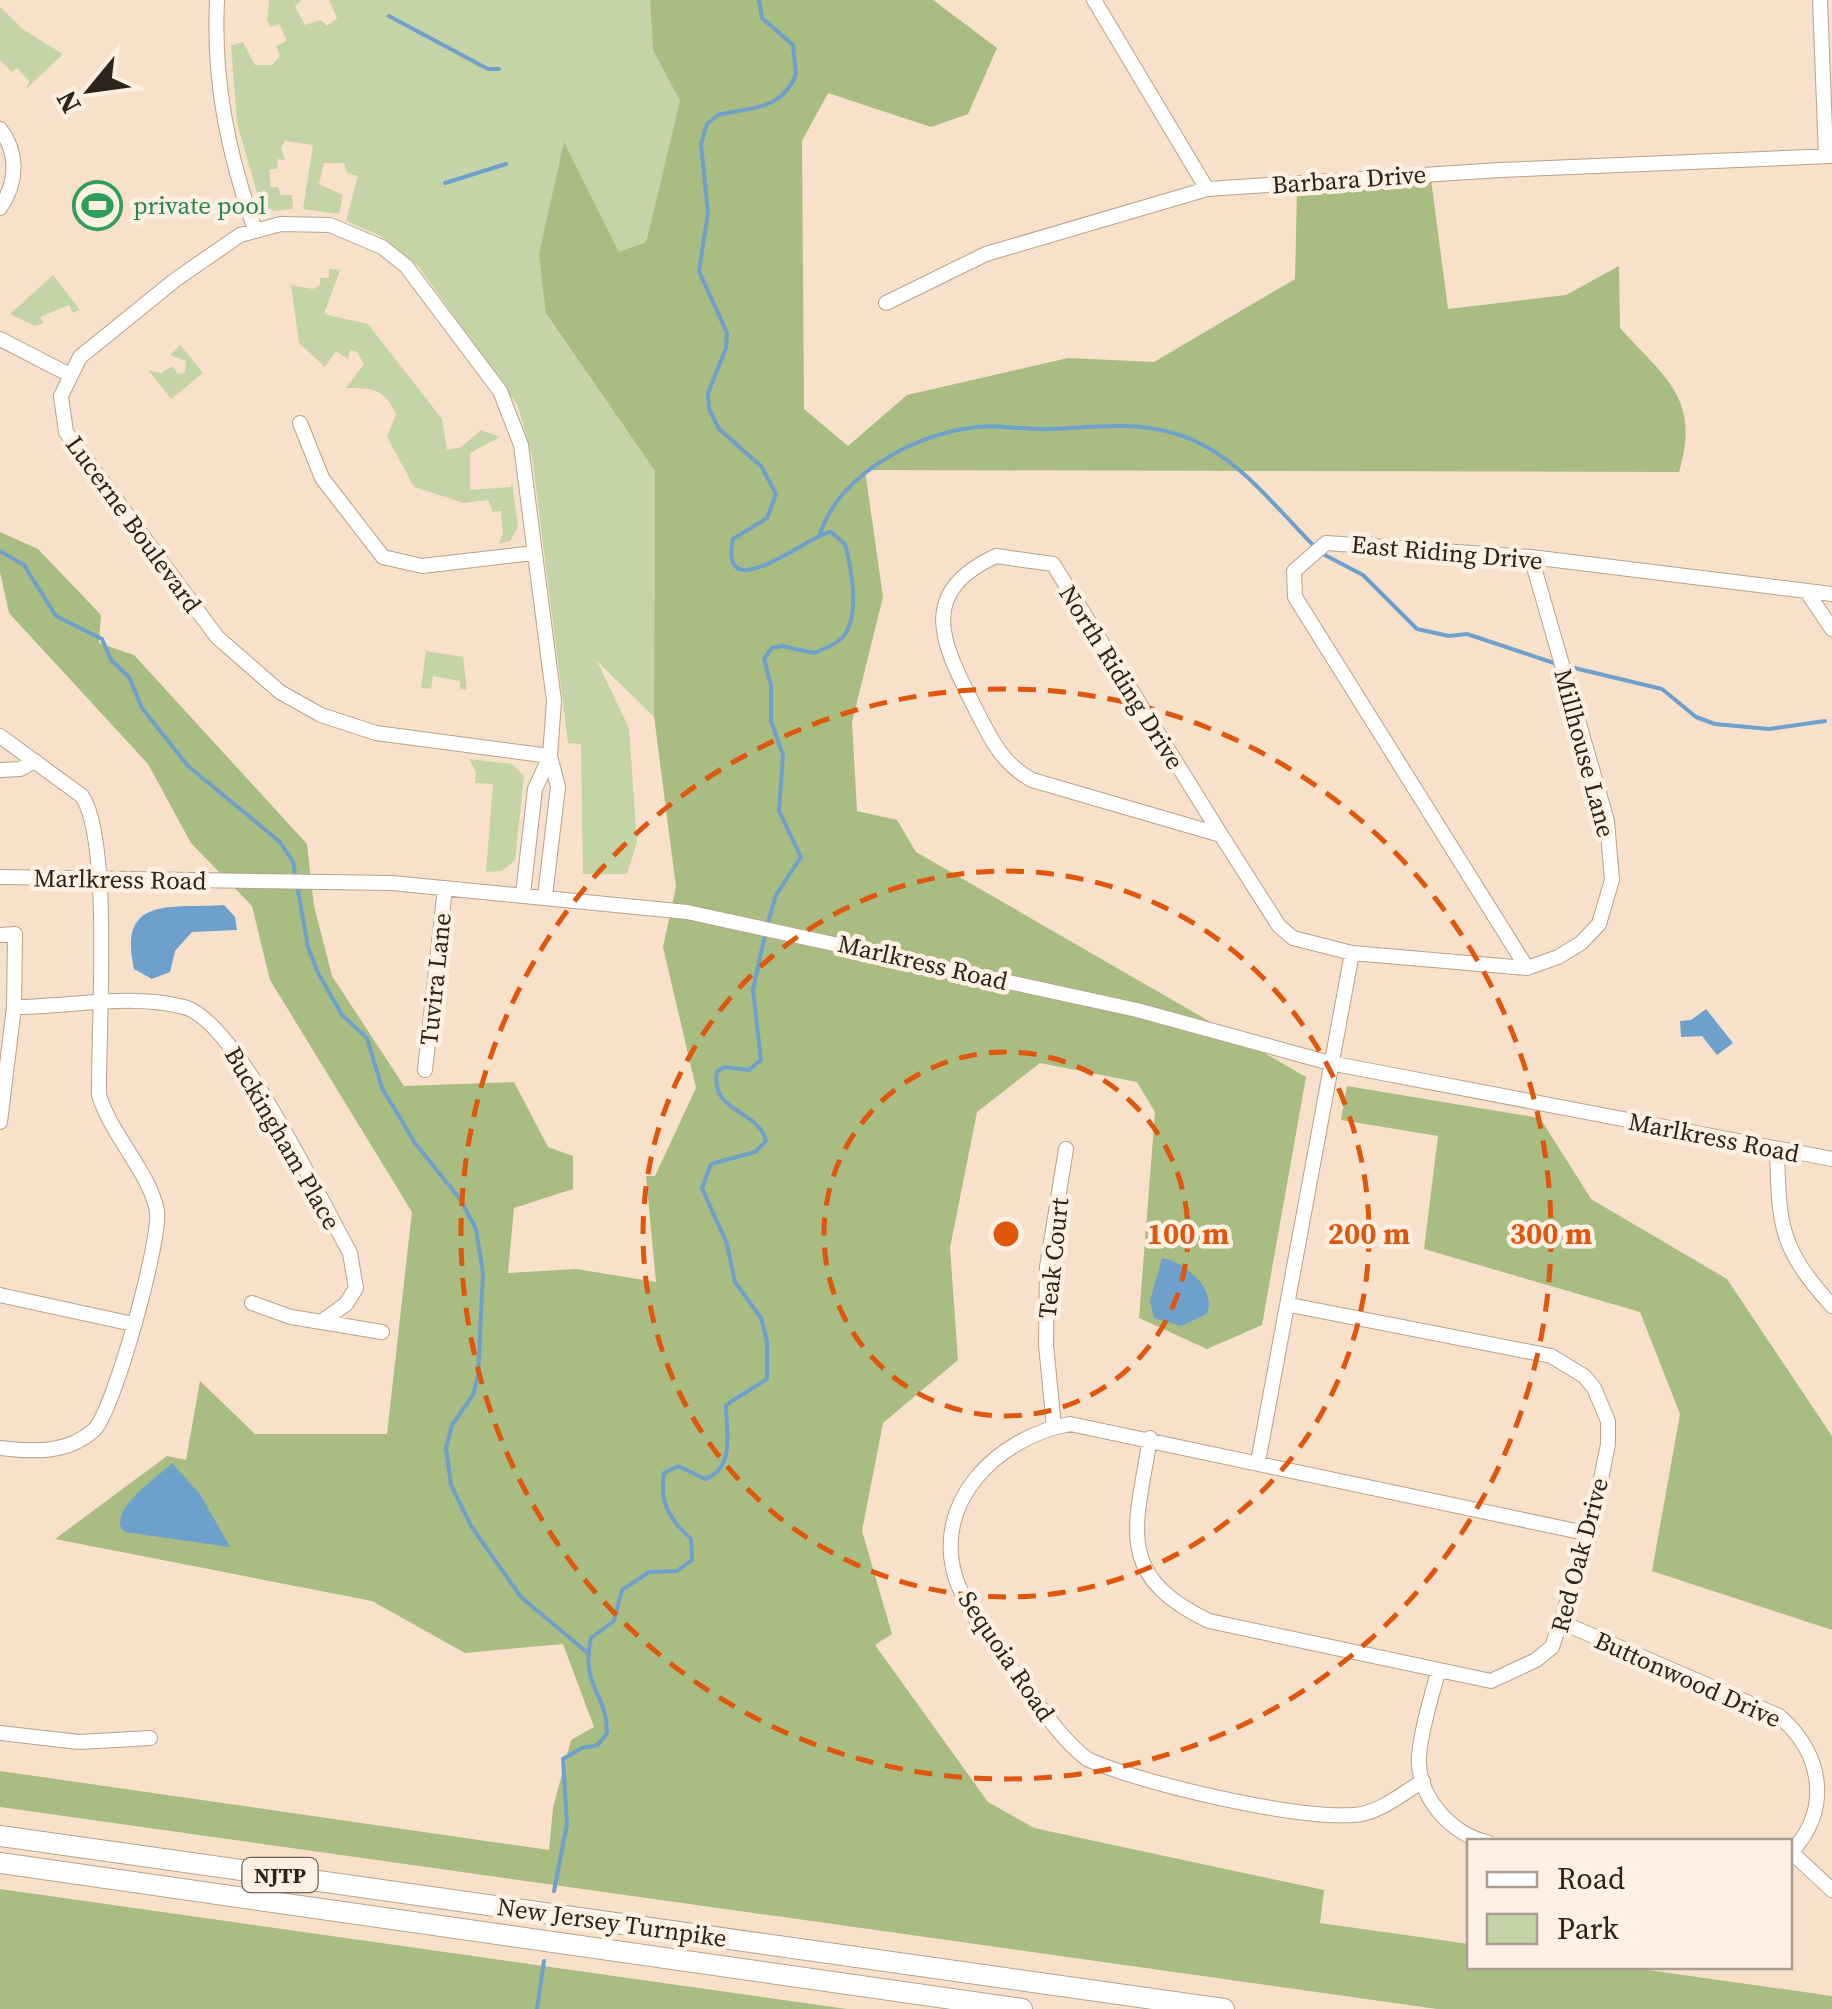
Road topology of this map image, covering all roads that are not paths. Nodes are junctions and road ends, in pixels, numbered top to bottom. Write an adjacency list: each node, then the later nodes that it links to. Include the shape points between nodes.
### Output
1 (217, 0): 8 (street, via 225,134)
2 (1094, 0): 6 (street)
3 (1820, 0): 5 (street)
4 (0, 129): 7 (street, via 14,170)
5 (1829, 156): 6 (street, Barbara Drive)
6 (1207, 190): 9 (street, Barbara Drive, via 986,254)
7 (0, 208)
8 (255, 230): 11 (street, via 217,248 166,286); 13 (street, via 304,223 340,228 382,247 417,277 512,411)
9 (886, 304)
10 (0, 338): 11 (street)
11 (68, 374): 19 (street, Lucerne Boulevard, via 60,413 74,444 204,620 250,670 303,706 363,730)
12 (300, 423): 13 (street, via 322,478 383,558 422,566)
13 (534, 553): 19 (street, via 554,701)
14 (1532, 558): 15 (street, East Riding Drive); 30 (street, Millhouse Lane, via 1607,820 1612,880 1598,924 1581,943); 30 (street, East Riding Drive, via 1326,543 1294,571 1295,597)
15 (1807, 592): 16 (street, East Riding Drive); 17 (street)
16 (1832, 594)
17 (1832, 629)
18 (0, 736): 20 (street)
19 (550, 756): 26 (street, via 534,789); 27 (street, via 558,787)
20 (36, 760): 21 (street, via 20,770); 24 (street, via 90,808)
21 (0, 770)
22 (1221, 836): 22 (street, North Riding Drive, via 1052,564 996,556 960,580 946,599 940,633 997,750 1015,771); 29 (street, via 1279,926 1314,946)
23 (0, 877): 24 (street, Marlkress Road)
24 (100, 880): 25 (street, Marlkress Road, via 321,880); 32 (street)
25 (444, 888): 26 (street, Marlkress Road); 35 (street, Tuvira Lane)
26 (524, 894): 27 (street, Marlkress Road)
27 (546, 896): 34 (street, Marlkress Road, via 766,926 1137,1010)
28 (0, 935): 31 (street, via 15,934)
29 (1352, 953): 30 (street); 34 (street)
30 (1527, 968)
31 (7, 988): 33 (street)
32 (97, 1000): 33 (street, Buckingham Place); 44 (street, Buckingham Place, via 185,1007 219,1028 238,1055 357,1273 346,1304); 45 (street, via 99,1095 156,1211)
33 (14, 1007): 36 (street)
34 (1330, 1062): 37 (street, Marlkress Road); 42 (street)
35 (425, 1070)
36 (0, 1122)
37 (1777, 1149): 39 (street, Marlkress Road); 43 (street, via 1778,1202 1790,1254)
38 (1066, 1150): 47 (street, Teak Court, via 1047,1267)
39 (1832, 1159)
40 (0, 1295): 45 (street)
41 (252, 1303): 44 (street)
42 (1290, 1305): 50 (street); 51 (street, Red Oak Drive, via 1551,1356 1569,1365 1594,1388 1608,1421)
43 (1832, 1306)
44 (321, 1322): 46 (street)
45 (133, 1324): 49 (street, via 112,1401 92,1432 44,1452)
46 (382, 1332)
47 (1054, 1426): 48 (street, Sequoia Road); 56 (street, Sequoia Road, via 1008,1447 973,1480 953,1526 951,1550 967,1605 1072,1747 1105,1767 1307,1812 1356,1816)
48 (1150, 1438): 50 (street, Sequoia Road); 53 (street, Red Oak Drive, via 1136,1529 1140,1557 1174,1604 1209,1620)
49 (0, 1448)
50 (1258, 1462): 51 (street, Sequoia Road)
51 (1590, 1534): 52 (street, Red Oak Drive)
52 (1563, 1624): 53 (street, Red Oak Drive, via 1552,1646 1502,1679); 59 (street, Buttonwood Drive, via 1794,1728 1819,1777 1816,1812)
53 (1438, 1672): 56 (street, via 1419,1757)
54 (0, 1734): 55 (street, via 79,1742)
55 (150, 1738)
56 (1423, 1782): 58 (street, via 1448,1822)
57 (0, 1836): 64 (highway, New Jersey Turnpike / NJTP)
58 (1478, 1839)
59 (1792, 1849)
60 (1792, 1854): 62 (street)
61 (0, 1864): 63 (highway, New Jersey Turnpike / NJTP)
62 (1832, 1890)
63 (1022, 2009)
64 (1224, 2009)

